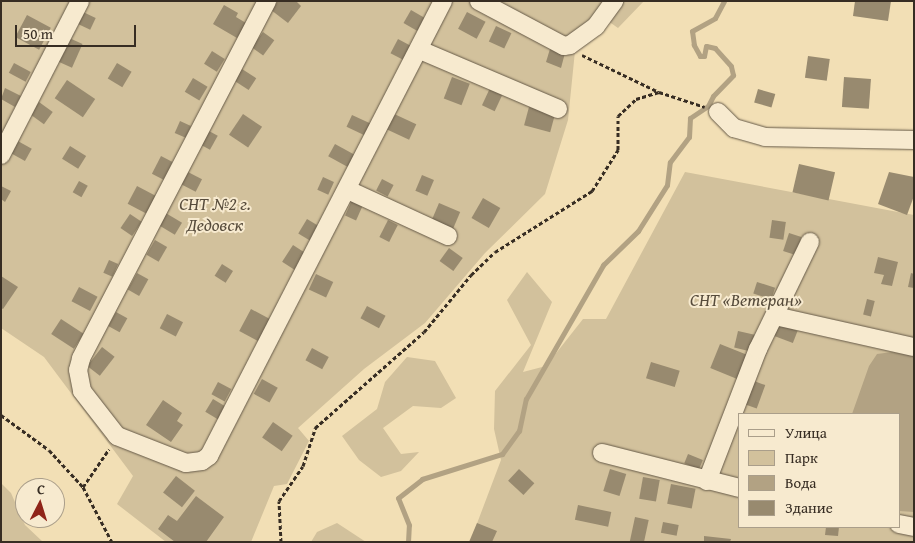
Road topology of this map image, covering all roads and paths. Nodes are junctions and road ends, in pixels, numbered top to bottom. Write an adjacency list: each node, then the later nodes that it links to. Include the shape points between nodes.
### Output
1 (80, 1): 13 (street)
2 (267, 1): 20 (street, via 80,359 78,381 82,391)
3 (442, 1): 7 (street)
4 (479, 1): 6 (street, via 564,46)
5 (623, 2): 6 (street)
6 (570, 45): 8 (path, via 574,51)
7 (420, 50): 10 (street); 14 (street)
8 (659, 92): 9 (path); 28 (path, via 636,98 618,116 618,150 592,191 495,252 471,274 424,332 315,428 303,466 279,501)
9 (685, 98)
10 (558, 109)
11 (718, 112): 12 (street, via 734,128 765,137)
12 (914, 140)
13 (1, 155)
14 (348, 190): 15 (street); 20 (street, via 210,456 202,462 186,463)
15 (448, 236)
16 (810, 242): 17 (street)
17 (775, 316): 18 (street); 22 (street, via 758,349)
18 (914, 347)
19 (1, 415): 23 (path, via 49,450)
20 (118, 436): 23 (path)
21 (602, 453): 22 (street)
22 (707, 481): 24 (street)
23 (83, 487): 27 (path)
24 (738, 488)
25 (900, 524): 26 (street)
26 (914, 527)
27 (112, 542)
28 (282, 542)

